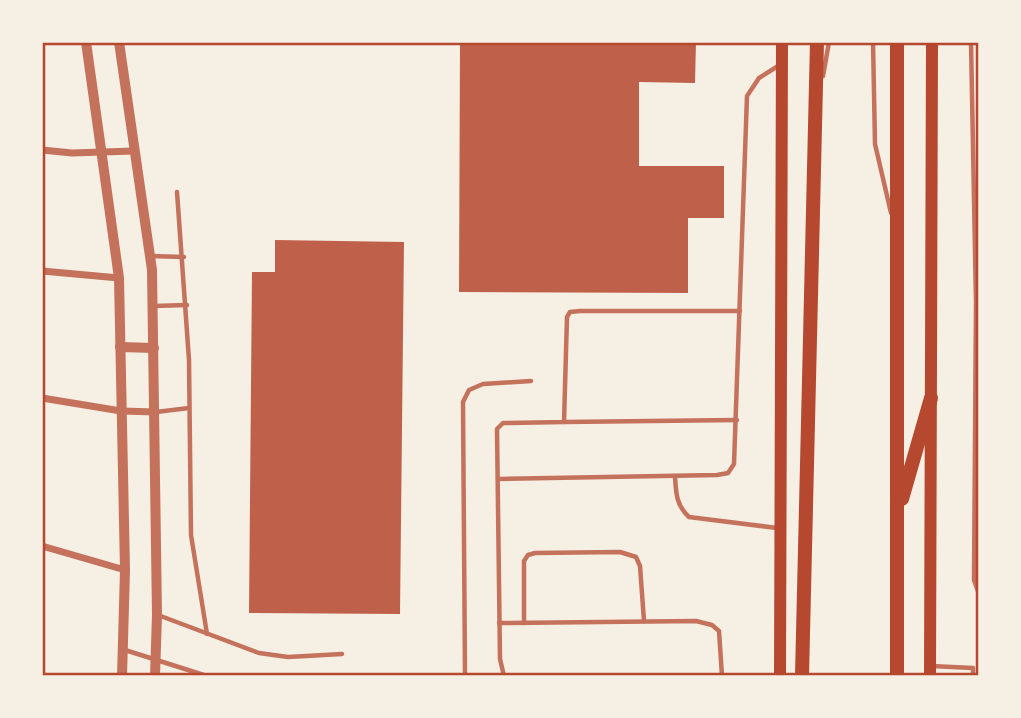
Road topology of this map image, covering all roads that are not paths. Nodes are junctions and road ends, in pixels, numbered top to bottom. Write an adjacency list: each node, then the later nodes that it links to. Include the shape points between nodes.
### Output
1 (86, 42): 14 (street)
2 (119, 42): 13 (street)
3 (782, 42): 10 (main road)
4 (817, 42): 11 (highway)
5 (829, 42): 11 (lane)
6 (873, 42): 16 (lane, via 875,144)
7 (897, 42): 16 (highway)
8 (932, 42): 29 (main road)
9 (971, 42): 24 (lane)
10 (782, 64): 23 (lane, via 759,78 747,96); 38 (main road)
11 (815, 121): 59 (highway)
12 (42, 150): 14 (street)
13 (134, 150): 14 (street); 17 (street)
14 (102, 153): 20 (street)
15 (177, 192): 18 (lane)
16 (897, 234): 37 (highway)
17 (150, 256): 18 (lane); 22 (street)
18 (184, 257): 21 (lane)
19 (42, 271): 20 (street)
20 (119, 278): 25 (street)
21 (187, 305): 22 (lane); 30 (lane)
22 (153, 306): 26 (street)
23 (740, 311): 33 (lane); 34 (lane, via 570,312 564,325)
24 (977, 339): 41 (lane, via 974,580)
25 (120, 347): 26 (street); 31 (street)
26 (154, 348): 32 (street)
27 (531, 381): 55 (lane, via 483,384 469,390 463,402)
28 (42, 398): 31 (street)
29 (931, 398): 37 (highway); 51 (main road)
30 (189, 408): 32 (lane); 46 (lane, via 191,535)
31 (121, 411): 32 (street); 40 (street)
32 (156, 412): 42 (street)
33 (737, 420): 34 (lane); 35 (lane, via 736,454 728,473)
34 (564, 422): 36 (lane, via 503,423 497,429)
35 (675, 476): 36 (lane); 38 (lane, via 676,498 688,517)
36 (498, 479): 44 (lane)
37 (897, 517): 60 (highway)
38 (782, 529): 58 (main road)
39 (42, 546): 40 (street)
40 (125, 570): 47 (street)
41 (979, 594)
42 (157, 615): 46 (lane); 49 (street)
43 (644, 621): 45 (lane); 45 (lane, via 636,557 620,552 535,552 524,561); 57 (lane, via 712,625 719,631 723,650)
44 (499, 623): 45 (lane); 56 (lane)
45 (524, 623)
46 (206, 634): 48 (lane, via 260,653 288,657)
47 (123, 649): 49 (lane); 52 (street)
48 (342, 654)
49 (155, 657): 53 (street); 54 (lane)
50 (976, 668): 51 (lane); 61 (lane)
51 (930, 671)
52 (122, 676)
53 (155, 676)
54 (207, 676)
55 (465, 676)
56 (504, 676)
57 (722, 676)
58 (780, 676)
59 (802, 676)
60 (897, 676)
61 (973, 676)

